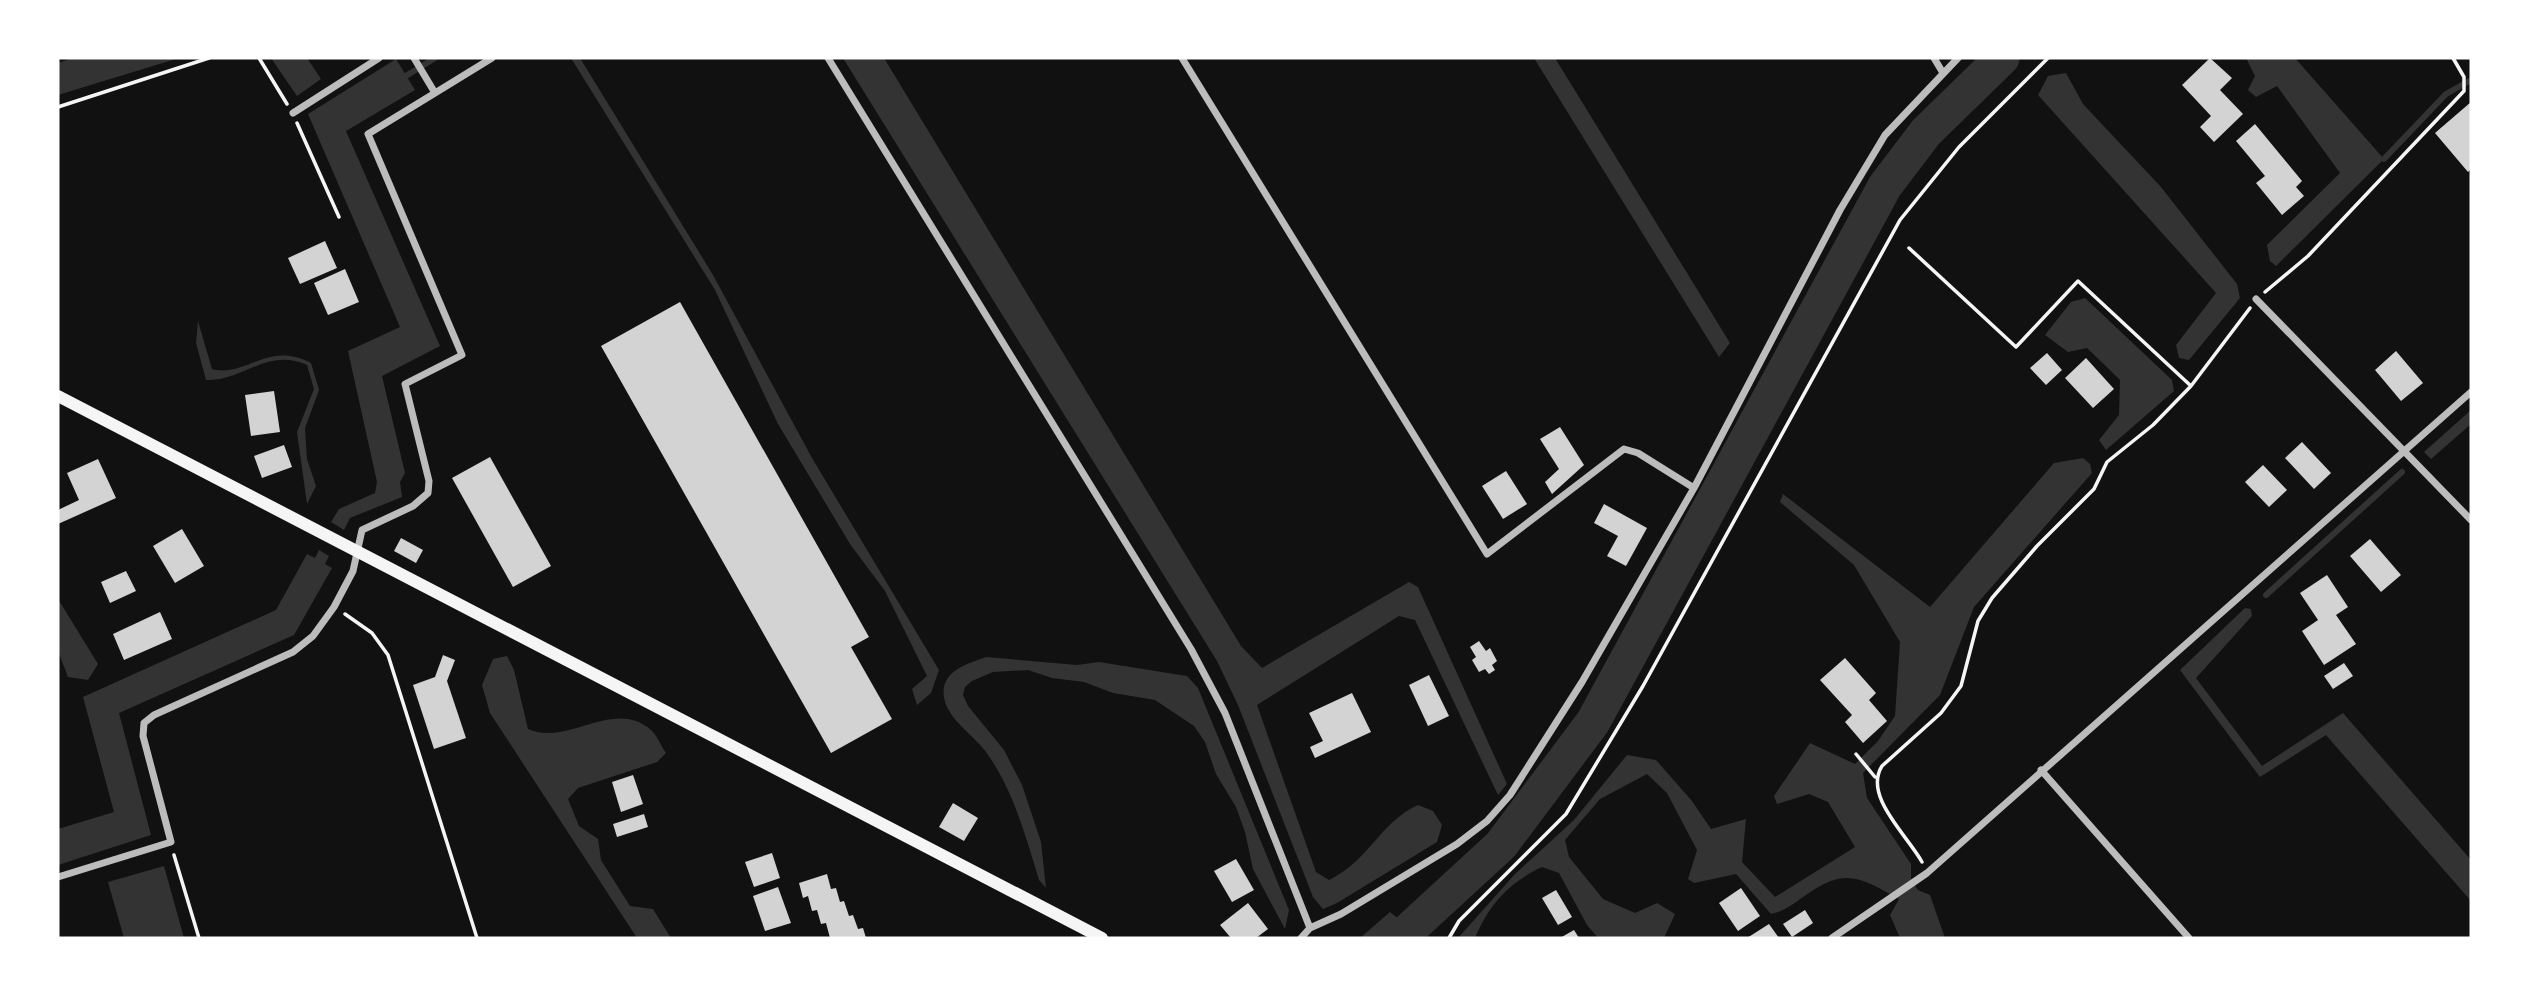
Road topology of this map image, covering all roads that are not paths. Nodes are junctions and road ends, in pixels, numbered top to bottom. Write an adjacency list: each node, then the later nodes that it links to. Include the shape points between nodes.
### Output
1 (379, 58): 10 (street)
2 (414, 58): 9 (street)
3 (492, 58): 9 (street)
4 (828, 58): 20 (street, via 1191,649 1225,713)
5 (1182, 58): 15 (street, via 1487,554 1624,449)
6 (1934, 58): 8 (street)
7 (1958, 58): 8 (street)
8 (1944, 73): 15 (street, via 1885,135 1840,210)
9 (435, 93): 17 (street, via 368,134 462,355 405,384 428,493 412,506 362,530)
10 (293, 113)
11 (2256, 299): 14 (street)
12 (2471, 392): 14 (street)
13 (58, 396): 17 (highway)
14 (2404, 452): 16 (street); 18 (street)
15 (1694, 488): 20 (street, via 1583,682 1510,795 1457,844)
16 (2471, 520)
17 (356, 552): 19 (street, via 353,570 313,636 293,652 144,723 171,842); 21 (highway)
18 (2041, 769): 23 (street, via 1927,873); 24 (street)
19 (58, 877)
20 (1310, 928): 22 (street)
21 (1102, 938)
22 (1301, 938)
23 (1832, 938)
24 (2189, 938)

